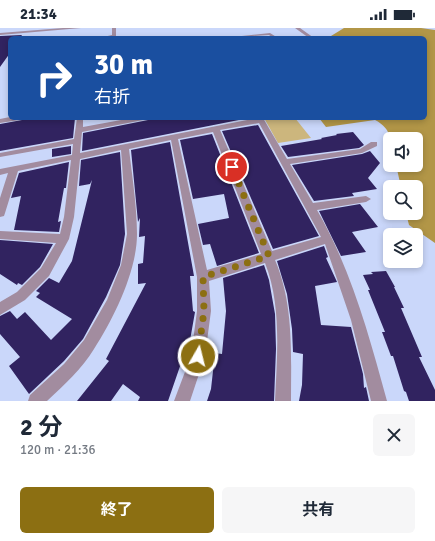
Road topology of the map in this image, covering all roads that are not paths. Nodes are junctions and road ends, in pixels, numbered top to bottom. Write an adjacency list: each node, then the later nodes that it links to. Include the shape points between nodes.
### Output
1 (16, 28): 4 (street)
2 (80, 28): 4 (street)
3 (296, 28): 8 (street)
4 (12, 33): 5 (street)
5 (0, 34)
6 (248, 36): 7 (street)
7 (273, 36)
8 (309, 36)
9 (80, 120): 14 (street)
10 (132, 120): 14 (street)
11 (256, 120): 13 (street)
12 (262, 120): 21 (street)
13 (216, 128): 15 (street); 30 (street)
14 (79, 130): 16 (street)
15 (174, 137): 18 (street); 31 (street)
16 (77, 141): 19 (street); 20 (street)
17 (374, 144): 21 (street, via 362,151)
18 (125, 147): 20 (street); 33 (street, via 132,234 127,265 112,304 89,345)
19 (0, 155)
20 (76, 157): 22 (street); 28 (street)
21 (285, 162): 25 (street)
22 (14, 169): 23 (street); 26 (street)
23 (0, 172)
24 (366, 199): 25 (street)
25 (310, 207): 29 (street)
26 (0, 213)
27 (0, 235): 28 (street)
28 (64, 239): 32 (street, via 45,272 21,296)
29 (328, 239): 30 (street); 36 (street, via 358,320)
30 (269, 256): 31 (street); 35 (street, via 276,276 282,315)
31 (203, 277): 34 (street, via 204,311 198,356)
32 (0, 309)
33 (36, 401)
34 (182, 401)
35 (282, 401)
36 (379, 401)

